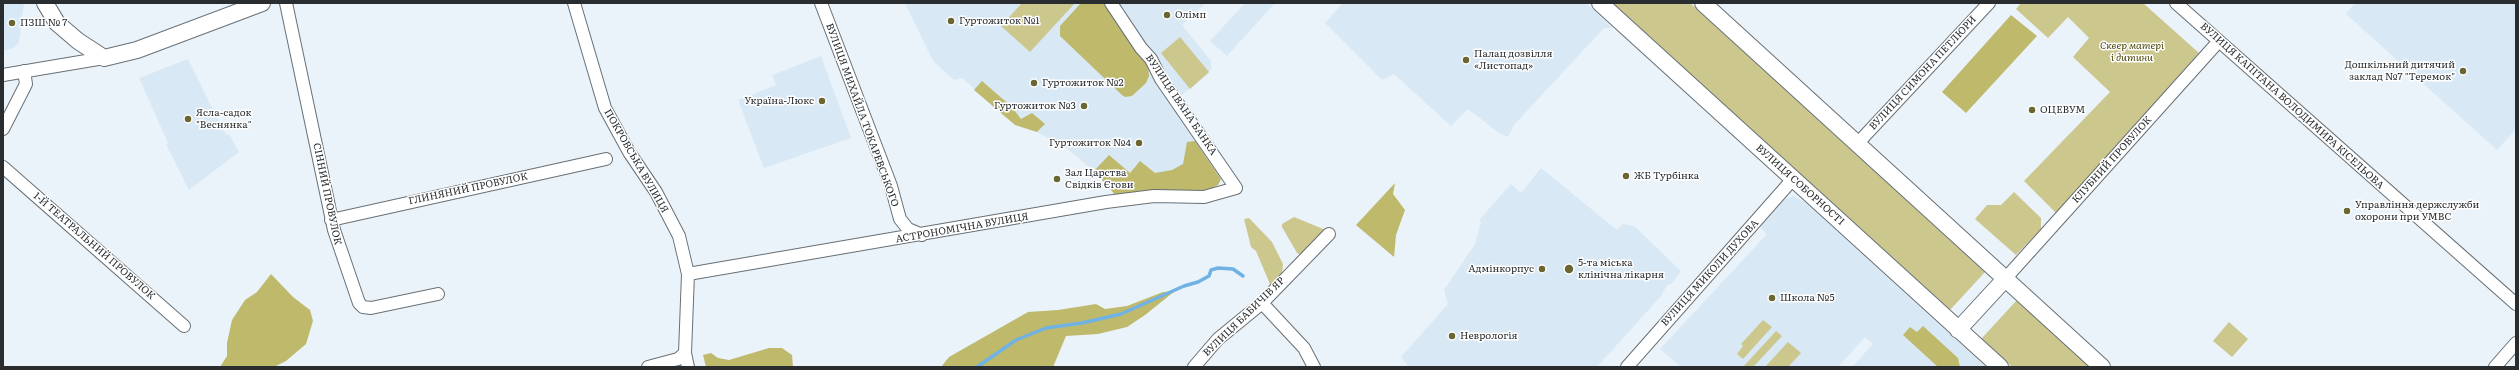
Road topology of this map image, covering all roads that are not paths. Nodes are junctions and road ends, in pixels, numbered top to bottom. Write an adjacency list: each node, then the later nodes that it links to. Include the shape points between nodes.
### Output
1 (45, 3): 12 (main road, via 57,23)
2 (262, 3): 12 (main road, via 137,50)
3 (286, 3): 21 (street, СІННИЙ ПРОВУЛОК)
4 (574, 3): 26 (street, ПОКРОВСЬКА ВУЛИЦЯ, via 604,108 656,192 679,236)
5 (821, 3): 22 (street, ВУЛИЦЯ МИХАЙЛА ТОКАРЕВСЬКОГО, via 891,186)
6 (1112, 3): 20 (street, ВУЛИЦЯ ІВАНА БАНКА, via 1151,59 1161,80)
7 (1600, 3): 19 (main road, ВУЛИЦЯ СОБОРНОСТІ)
8 (1703, 3): 16 (main road)
9 (1989, 3): 16 (street, ВУЛИЦЯ СИМОНА ПЕТЛЮРИ)
10 (2176, 3): 11 (street, ВУЛИЦЯ КАПІТАНА ВОЛОДИМИРА КІСЕЛЬОВА)
11 (2219, 41): 27 (street, КЛУБНИЙ ПРОВУЛОК); 30 (street, ВУЛИЦЯ КАПІТАНА ВОЛОДИМИРА КІСЕЛЬОВА)
12 (104, 58): 13 (street)
13 (24, 71): 14 (street); 15 (street, via 26,84)
14 (3, 75)
15 (3, 129)
16 (1858, 144): 27 (main road)
17 (606, 159): 21 (street, ГЛИНЯНИЙ ПРОВУЛОК)
18 (3, 167): 31 (street, 1-Й ТЕАТРАЛЬНИЙ ПРОВУЛОК)
19 (1793, 179): 32 (main road, ВУЛИЦЯ СОБОРНОСТІ); 39 (street, ВУЛИЦЯ МИКОЛИ ДУХОВА)
20 (1236, 188): 24 (street, АСТРОНОМІЧНА ВУЛИЦЯ, via 1204,197 1129,199)
21 (331, 220): 28 (street, СІННИЙ ПРОВУЛОК, via 337,244 363,307 379,307)
22 (900, 220): 24 (street, ВУЛИЦЯ МИХАЙЛА ТОКАРЕВСЬКОГО, via 908,229); 25 (street, via 892,231)
23 (1329, 234): 29 (street, ВУЛИЦЯ БАБИЧІВ ЯР)
24 (925, 235): 25 (street, АСТРОНОМІЧНА ВУЛИЦЯ)
25 (874, 242): 26 (street, АСТРОНОМІЧНА ВУЛИЦЯ)
26 (688, 274): 34 (street, ПОКРОВСЬКА ВУЛИЦЯ)
27 (2005, 279): 32 (main road); 41 (main road)
28 (438, 294)
29 (1262, 303): 37 (street, ВУЛИЦЯ БАБИЧІВ ЯР, via 1218,339); 38 (street, via 1304,348)
30 (2516, 304)
31 (184, 326)
32 (1958, 330): 40 (main road, ВУЛИЦЯ СОБОРНОСТІ)
33 (2516, 343): 42 (street)
34 (685, 353): 35 (street, via 678,359); 36 (street, ПОКРОВСЬКА ВУЛИЦЯ)
35 (648, 367)
36 (688, 367)
37 (1194, 367)
38 (1314, 367)
39 (1626, 367)
40 (2000, 367)
41 (2102, 367)
42 (2495, 367)

